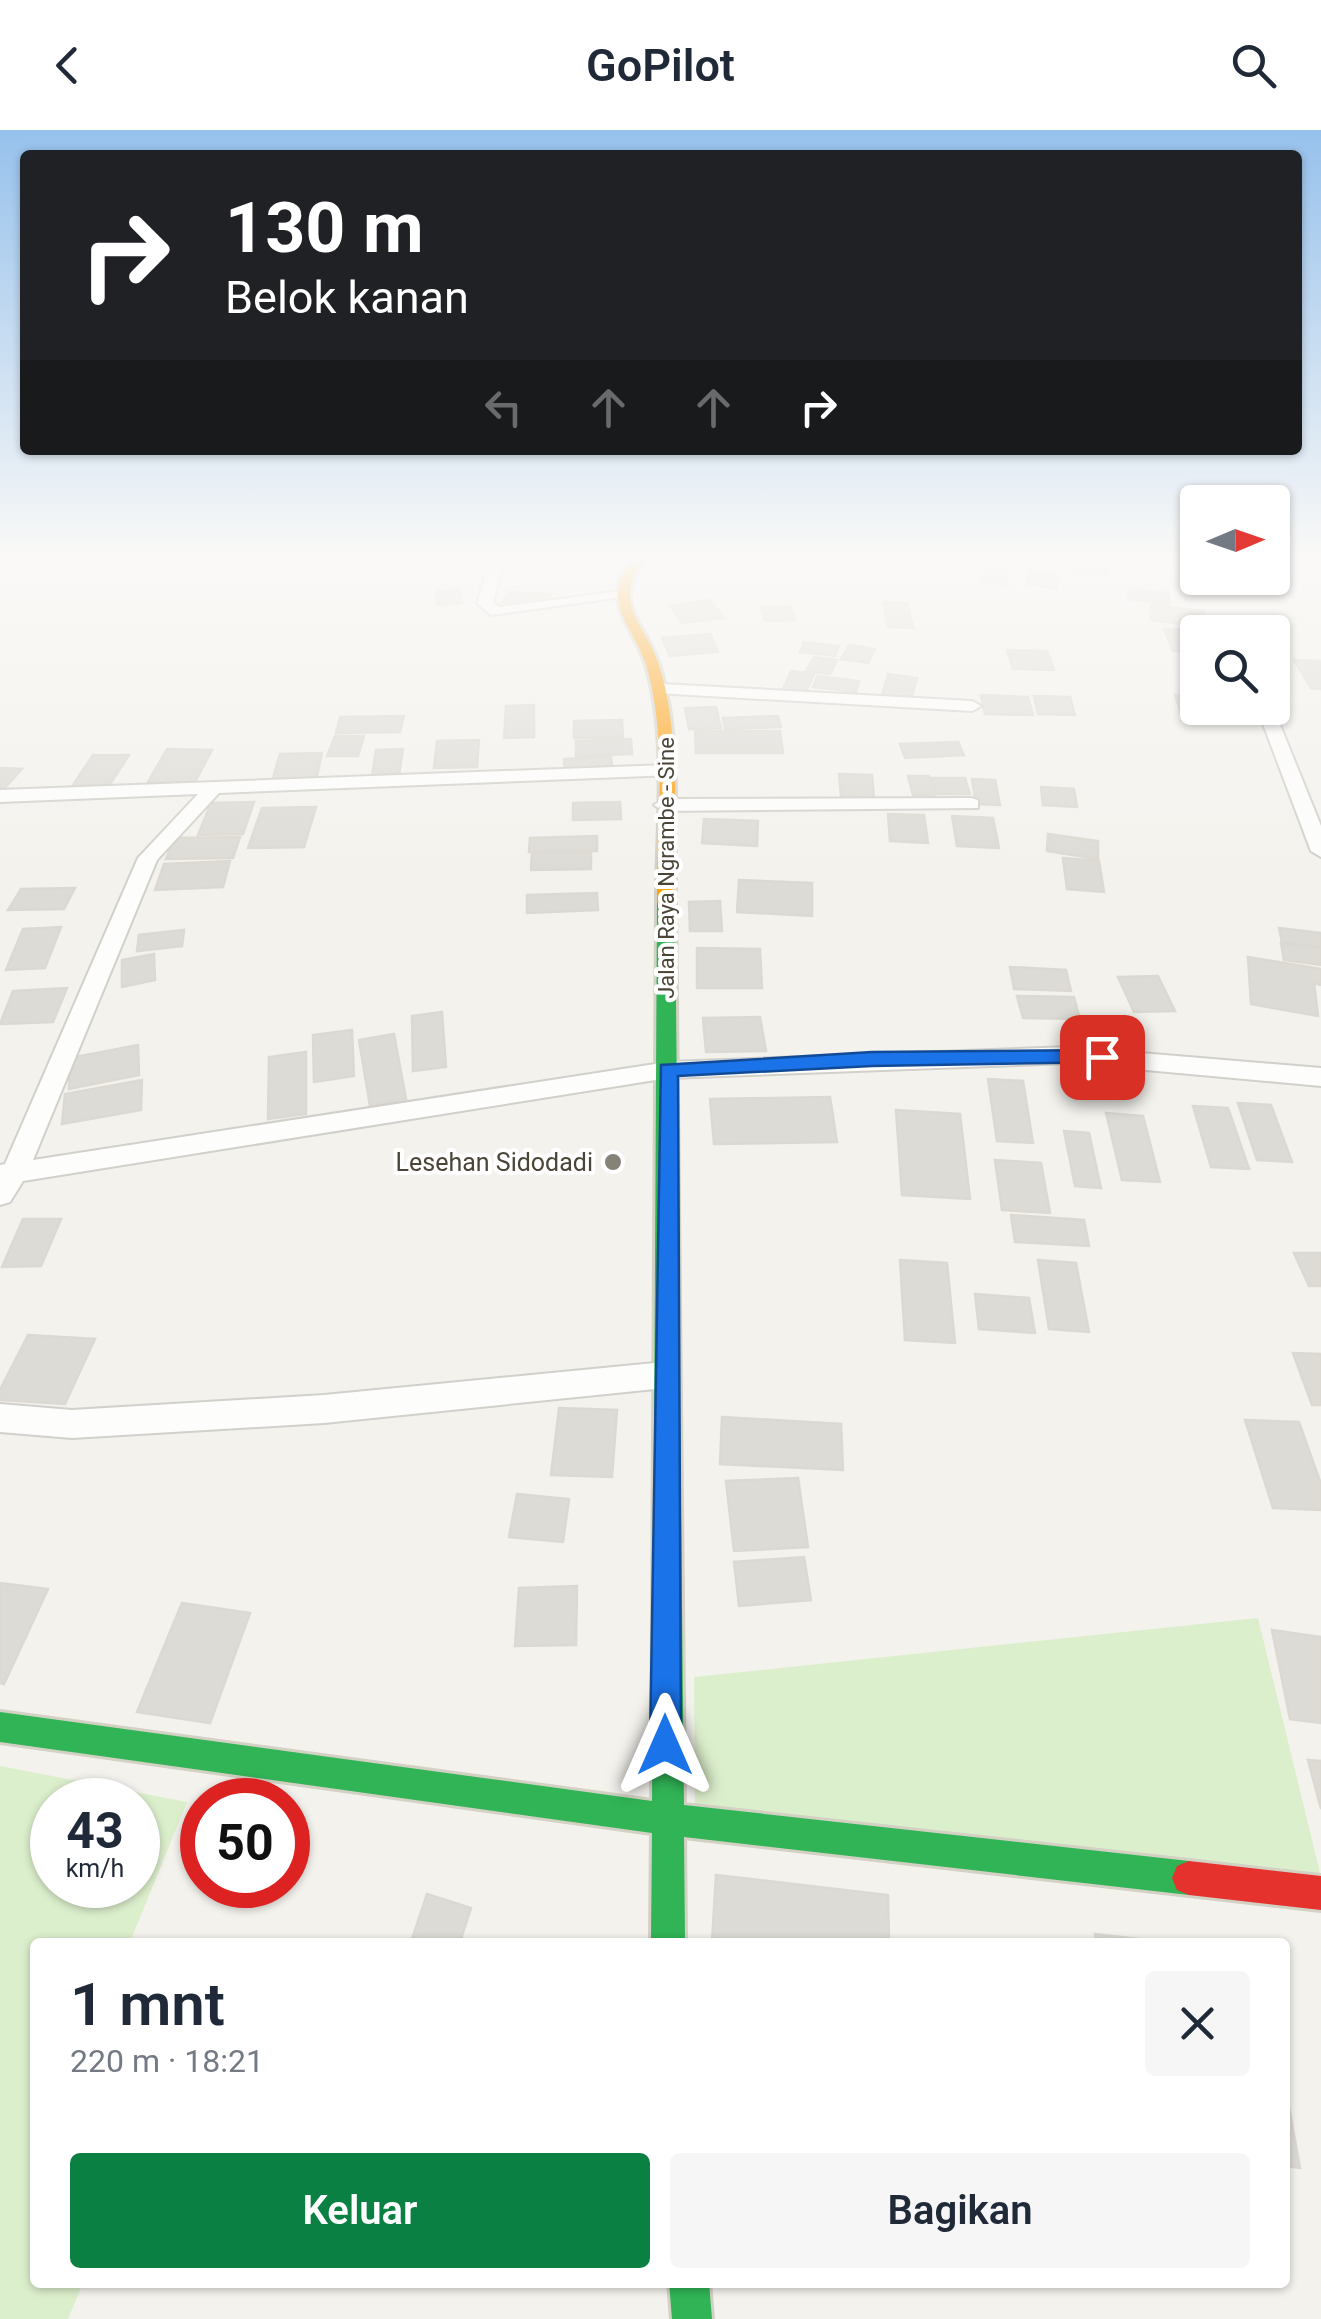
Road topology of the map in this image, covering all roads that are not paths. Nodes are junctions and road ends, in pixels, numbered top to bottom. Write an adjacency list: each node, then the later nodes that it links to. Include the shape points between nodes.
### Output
1 (654, 663): 2 (main road, Jalan Raya Ngrambe - Sine)
2 (662, 689): 3 (street); 5 (main road, Jalan Raya Ngrambe - Sine)
3 (972, 706)
4 (1273, 725): 10 (street)
5 (666, 771): 6 (street); 9 (main road, Jalan Raya Ngrambe - Sine)
6 (214, 788): 7 (street); 13 (street, via 148,858)
7 (0, 796)
8 (971, 804): 9 (street)
9 (664, 805): 11 (main road, Jalan Raya Ngrambe - Sine)
10 (1321, 851)
11 (668, 1070): 12 (street, via 1069,1054); 13 (street); 14 (main road, Jalan Raya Ngrambe - Sine)
12 (1321, 1077)
13 (5, 1181)
14 (665, 1375): 15 (street, via 324,1409 72,1424); 17 (main road, Jalan Raya Ngrambe - Sine)
15 (0, 1418)
16 (0, 1727): 17 (main road)
17 (665, 1819): 18 (main road); 19 (main road, Jalan Raya Ngrambe - Sine)
18 (1321, 1893)
19 (668, 1938)
20 (689, 2288): 21 (main road)
21 (692, 2319)

